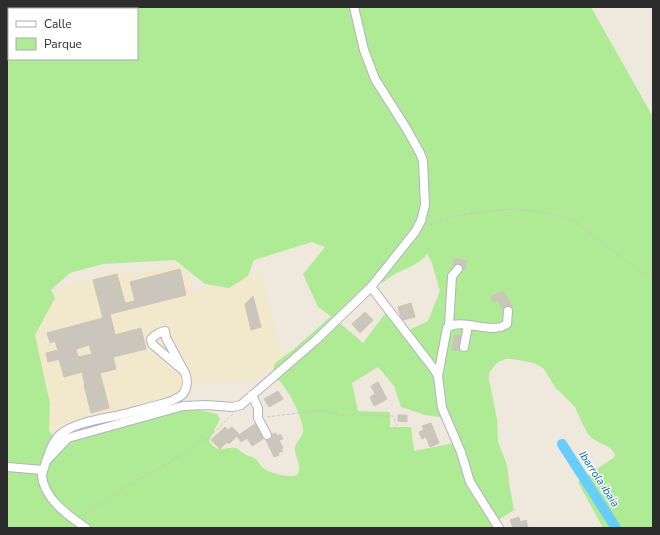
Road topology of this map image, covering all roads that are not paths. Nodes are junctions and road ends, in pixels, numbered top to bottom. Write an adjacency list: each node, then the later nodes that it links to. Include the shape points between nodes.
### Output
1 (354, 7): 3 (street, via 364,50 375,79 410,134 423,161 424,204 421,221)
2 (458, 269): 5 (street, via 452,276)
3 (371, 287): 9 (street); 10 (street, via 316,340)
4 (508, 311): 6 (street, via 507,324 501,327)
5 (449, 326): 6 (street); 9 (street)
6 (468, 326): 7 (street)
7 (464, 347)
8 (184, 371): 8 (street, via 166,338 165,331 159,332 151,339 152,344); 12 (street, via 187,386 183,394 177,398 72,427 54,442)
9 (438, 376): 16 (street, via 442,408 461,452 470,482)
10 (252, 395): 11 (street, via 258,408 258,418); 12 (street, via 241,405 233,407 183,406 68,438)
11 (267, 435)
12 (46, 461): 14 (street)
13 (7, 467): 14 (street)
14 (44, 470): 15 (street, via 42,475 49,494 60,508)
15 (86, 528)
16 (499, 528)

